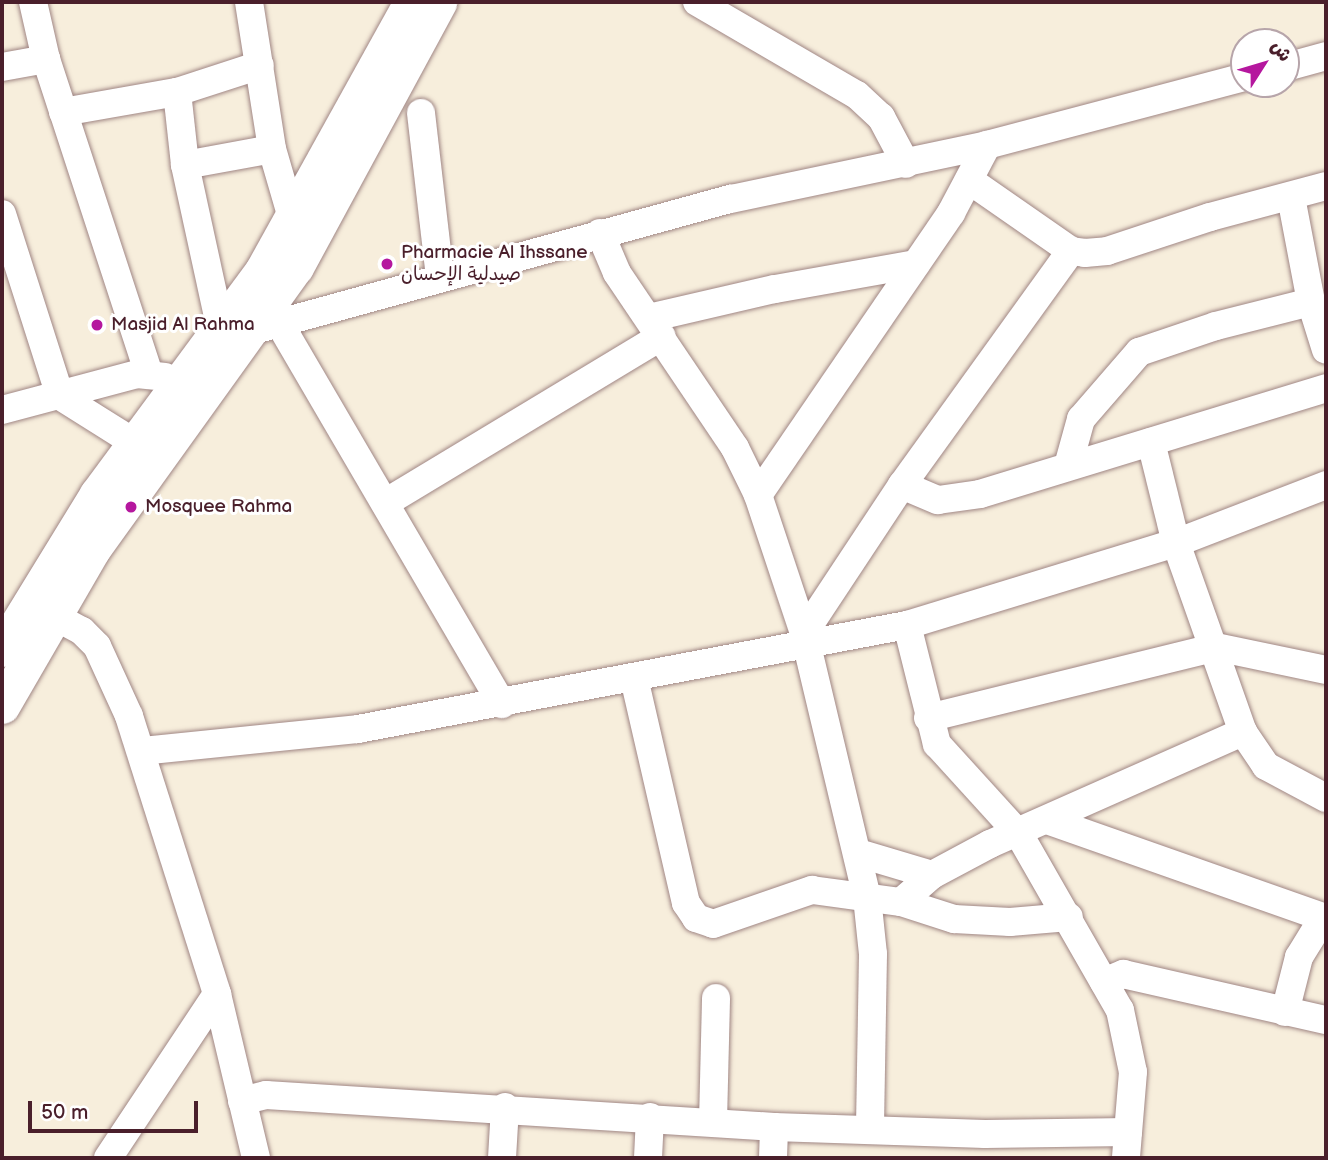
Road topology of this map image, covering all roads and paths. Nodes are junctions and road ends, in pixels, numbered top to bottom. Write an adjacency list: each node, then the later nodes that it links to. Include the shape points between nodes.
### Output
1 (33, 2): 6 (street)
2 (249, 2): 8 (street)
3 (697, 2): 16 (street, via 857,94 880,117)
4 (429, 3): 22 (main road); 30 (main road)
5 (1326, 56): 7 (street)
6 (46, 59): 9 (street); 12 (street)
7 (1300, 62)
8 (260, 65): 11 (street); 15 (street)
9 (2, 67)
10 (1230, 81): 14 (street)
11 (177, 92): 12 (street); 17 (street)
12 (63, 112): 32 (street)
13 (421, 113): 26 (street)
14 (987, 145): 16 (street); 18 (street)
15 (272, 149): 17 (street); 22 (street)
16 (906, 164): 23 (street, via 731,199)
17 (185, 165): 28 (street)
18 (969, 180): 24 (street); 25 (street)
19 (1326, 186): 20 (street)
20 (1291, 197): 24 (street, via 1210,217 1107,251); 27 (street)
21 (2, 214): 34 (street)
22 (292, 218): 28 (main road, via 262,271)
23 (600, 233): 26 (street); 29 (street, via 617,273)
24 (1071, 250): 39 (street)
25 (916, 264): 29 (street); 41 (street)
26 (440, 278): 30 (street)
27 (1311, 302): 31 (street); 38 (street, via 1139,352 1081,419)
28 (220, 325): 32 (main road)
29 (656, 327): 41 (street, via 705,397); 42 (street)
30 (267, 328): 32 (main road); 42 (street)
31 (1326, 350)
32 (177, 383): 34 (street); 37 (main road)
33 (1326, 388): 36 (street)
34 (60, 396): 35 (street); 37 (street)
35 (2, 410)
36 (1151, 442): 38 (street); 43 (street)
37 (145, 448): 44 (main road)
38 (1068, 467): 39 (street, via 980,494 938,500)
39 (902, 485): 46 (street)
40 (1326, 485): 43 (street)
41 (758, 495): 46 (street)
42 (385, 503): 51 (street)
43 (1176, 543): 45 (street); 47 (street)
44 (41, 608): 48 (main road); 52 (main road); 55 (street, via 97,646)
45 (907, 625): 46 (street); 53 (street)
46 (804, 638): 50 (street); 59 (street)
47 (1216, 647): 49 (street); 53 (street); 54 (street)
48 (2, 649)
49 (1326, 670)
50 (634, 678): 51 (street); 61 (street, via 672,856 686,903 696,918 723,922 812,890)
51 (502, 704): 55 (street, via 359,729)
52 (2, 706)
53 (928, 718): 58 (street, via 948,762)
54 (1242, 732): 56 (street, via 1265,766); 57 (street)
55 (142, 751): 66 (street)
56 (1326, 797)
57 (1047, 820): 58 (street); 64 (street)
58 (1019, 834): 60 (street); 63 (street)
59 (858, 853): 60 (street); 61 (street)
60 (932, 875): 62 (street)
61 (867, 897): 62 (street); 75 (street, via 873,954)
62 (901, 902): 63 (street, via 954,919)
63 (1069, 918): 65 (street)
64 (1325, 918): 68 (street, via 1299,957)
65 (1104, 982): 68 (street, via 1123,974); 76 (street, via 1120,1010 1133,1072)
66 (217, 994): 70 (street); 78 (street)
67 (716, 998): 73 (street)
68 (1285, 1012): 69 (street)
69 (1326, 1020)
70 (242, 1101): 71 (street, via 267,1095); 79 (street)
71 (505, 1107): 72 (street); 80 (street)
72 (650, 1117): 73 (street); 81 (street)
73 (713, 1122): 74 (street)
74 (774, 1127): 75 (street); 82 (street)
75 (870, 1129): 77 (street)
76 (1127, 1145): 77 (street)
77 (985, 1146)
78 (108, 1158)
79 (256, 1158)
80 (502, 1158)
81 (648, 1158)
82 (773, 1158)

